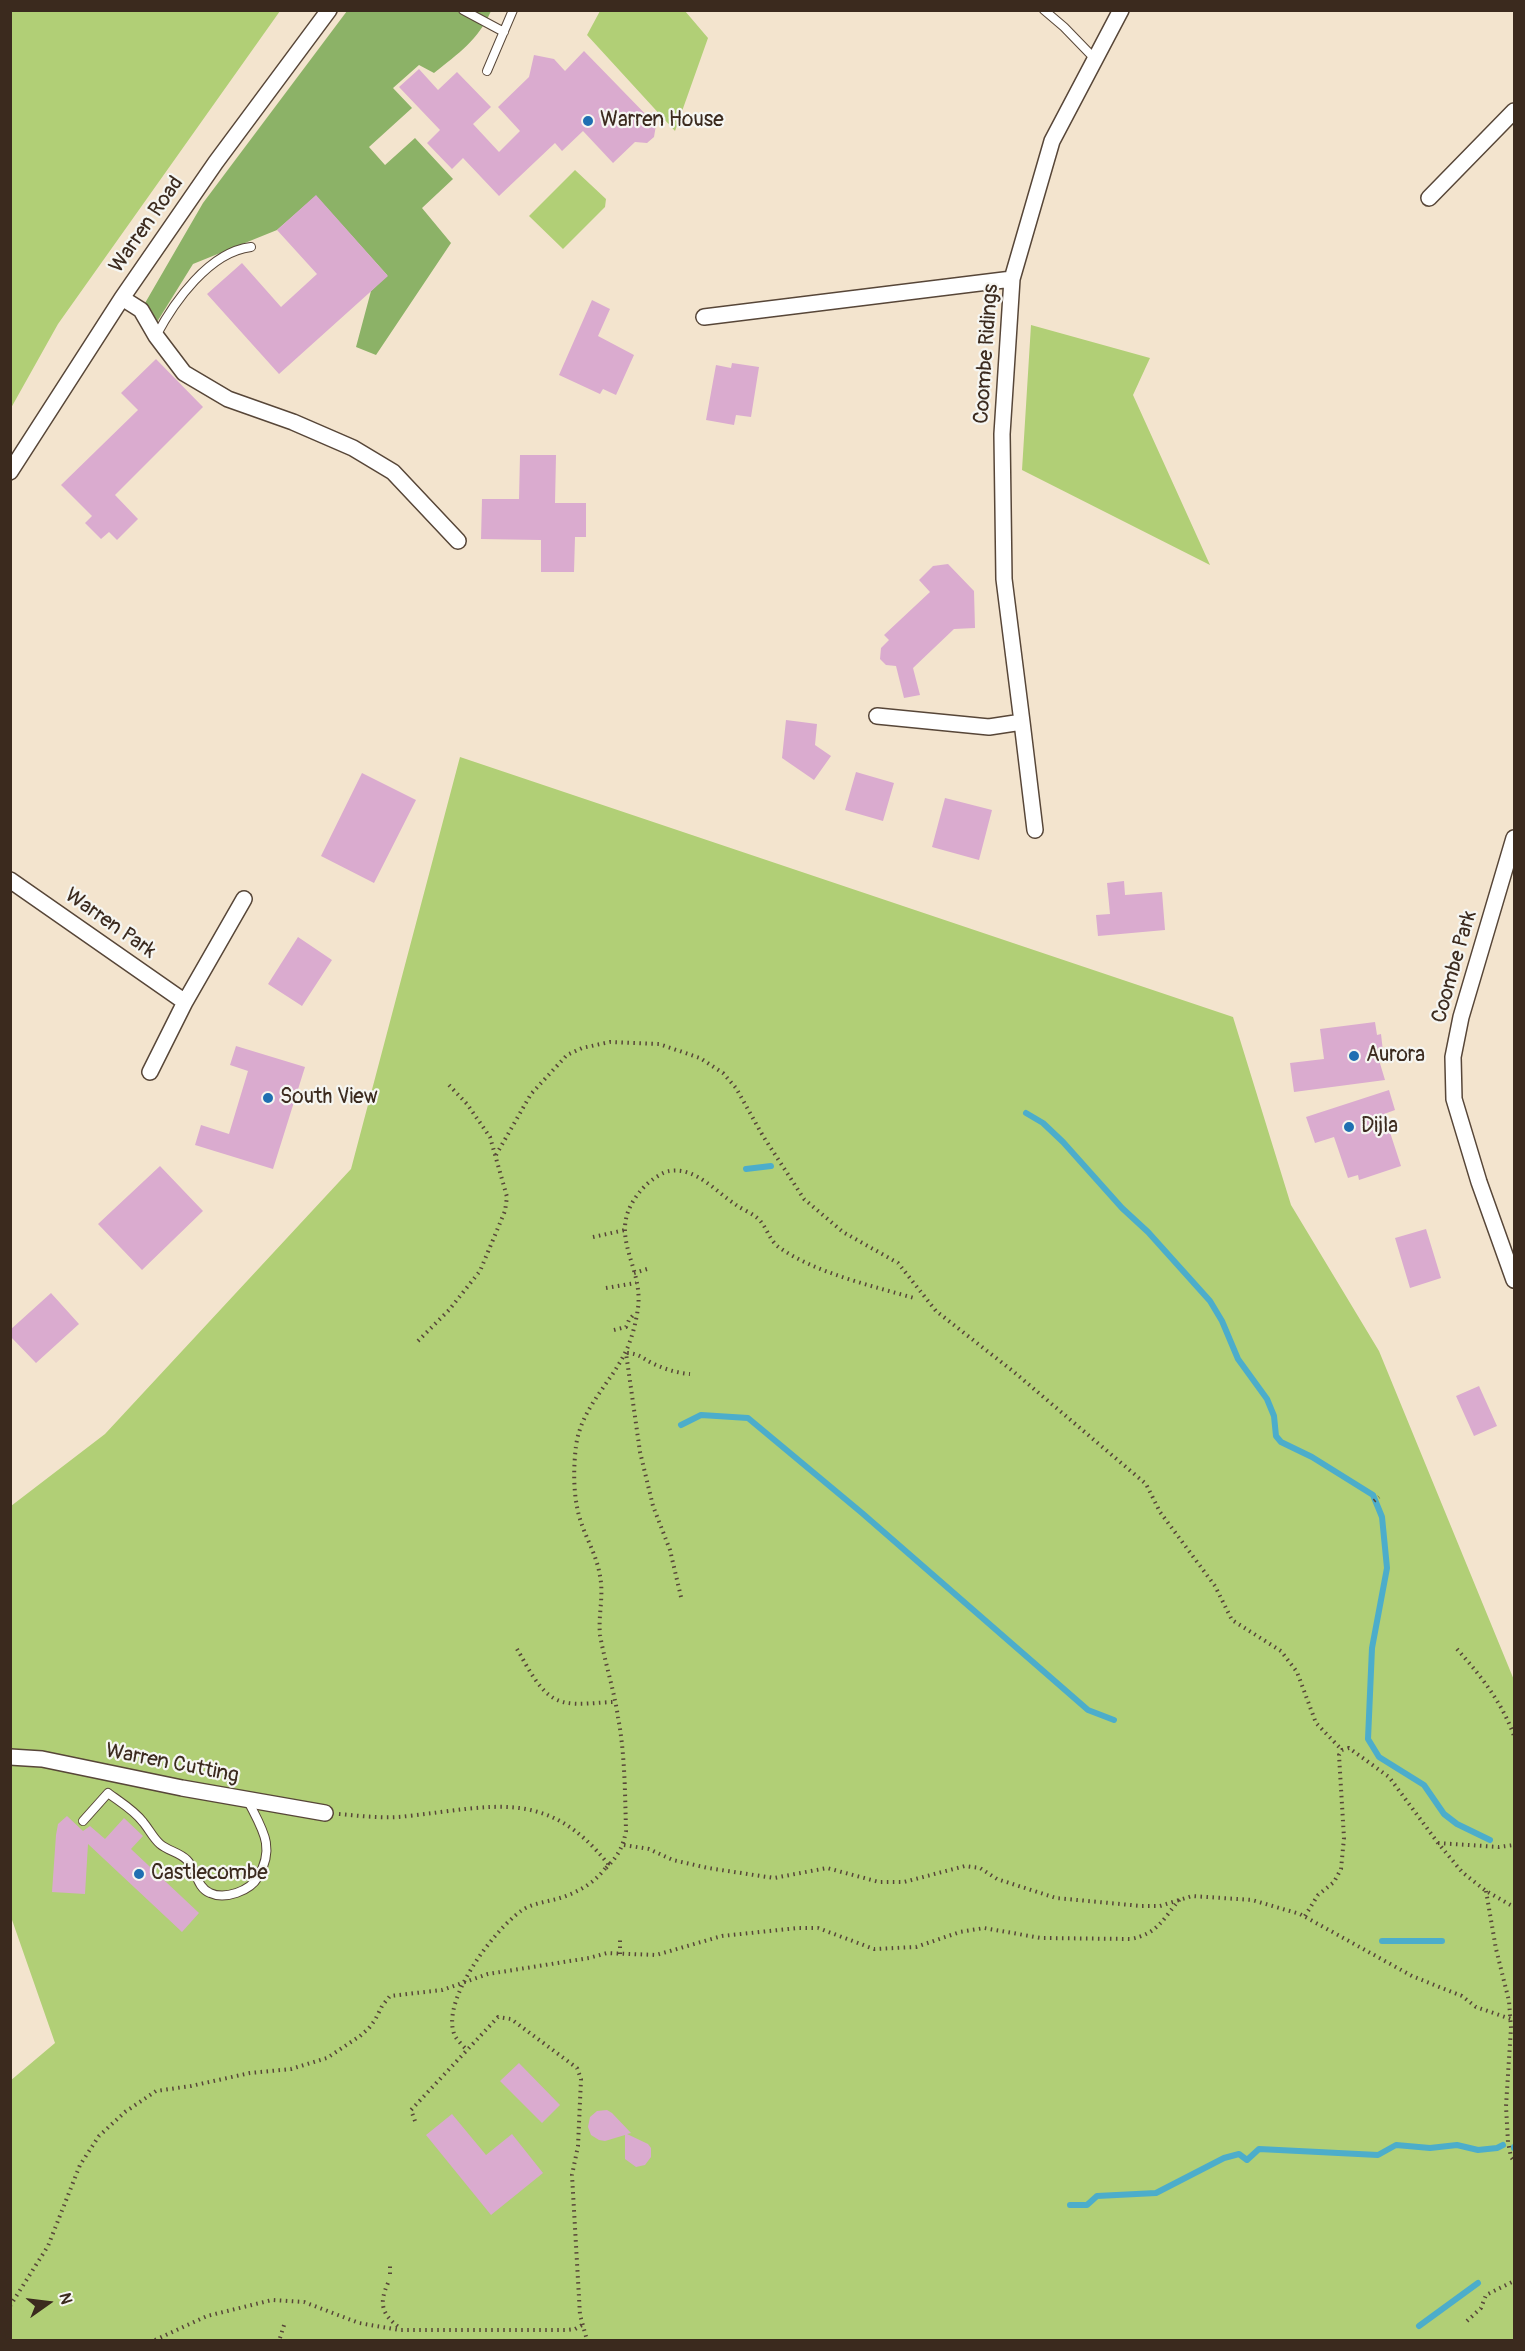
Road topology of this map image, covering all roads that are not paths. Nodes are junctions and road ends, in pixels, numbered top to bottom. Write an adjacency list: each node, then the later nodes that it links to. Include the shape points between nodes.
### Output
1 (329, 10): 13 (street, Warren Road, via 216,162)
2 (463, 10): 6 (lane)
3 (513, 10): 6 (lane)
4 (1044, 10): 7 (lane)
5 (1120, 10): 7 (street, Coombe Ridings)
6 (504, 32): 8 (lane)
7 (1095, 59): 12 (street, Coombe Ridings, via 1052,141)
8 (488, 71)
9 (1515, 111): 10 (street)
10 (1429, 198)
11 (251, 247): 15 (lane, via 223,257 183,293)
12 (1012, 279): 14 (street); 19 (street, Coombe Ridings, via 1002,434 1004,579)
13 (122, 298): 15 (street, via 141,310); 16 (street, Warren Road)
14 (704, 316)
15 (156, 336): 17 (street, via 184,374 228,399 353,448 393,472)
16 (10, 472)
17 (458, 541)
18 (877, 716): 19 (street, via 989,727)
19 (1022, 722): 20 (street, Coombe Ridings)
20 (1035, 830)
21 (1515, 838): 26 (street, Coombe Park, via 1461,1017 1453,1057 1454,1099)
22 (10, 880): 24 (street, Warren Park)
23 (244, 899): 24 (street)
24 (185, 1002): 25 (street)
25 (150, 1072)
26 (1515, 1280)
27 (10, 1757): 28 (street, Warren Cutting, via 42,1759)
28 (248, 1801): 29 (street, Warren Cutting); 30 (lane, via 266,1839 268,1856 257,1879 245,1890 230,1894 212,1895 203,1889 189,1862 161,1846 136,1813 108,1793)
29 (325, 1813)
30 (83, 1821)

